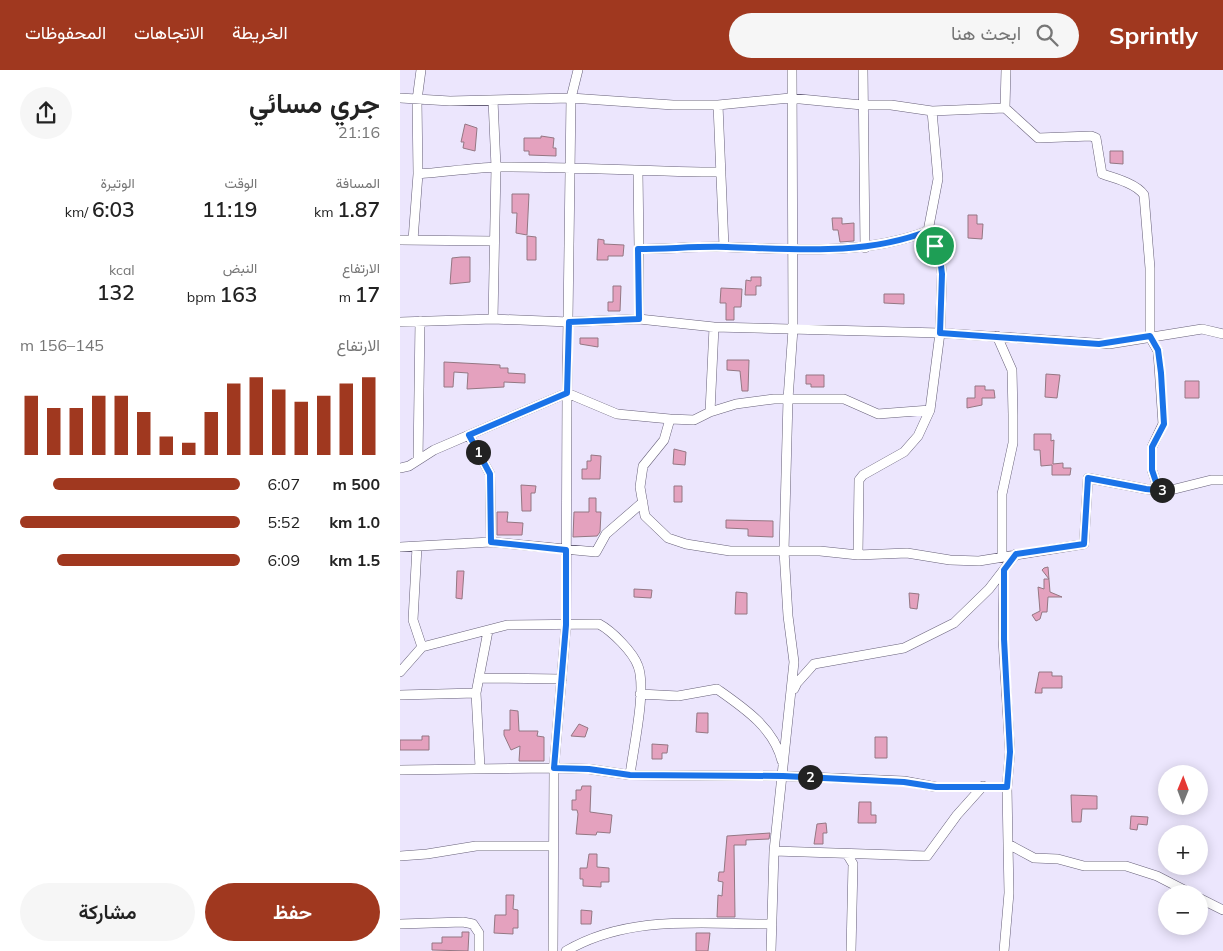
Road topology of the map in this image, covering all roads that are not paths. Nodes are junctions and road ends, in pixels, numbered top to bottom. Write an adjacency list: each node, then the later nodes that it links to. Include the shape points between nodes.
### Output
1 (421, 70): 9 (street)
2 (578, 70): 7 (street)
3 (792, 70): 8 (street)
4 (863, 70): 12 (street)
5 (1006, 70): 13 (street)
6 (400, 98): 9 (street)
7 (572, 98): 10 (street); 11 (street); 16 (street)
8 (790, 98): 11 (street); 12 (street); 27 (street)
9 (418, 100): 10 (street); 19 (street)
10 (493, 100): 15 (street)
11 (718, 105): 18 (street)
12 (862, 105): 14 (street); 25 (street)
13 (1005, 108): 14 (street); 38 (street, via 1038,138 1096,138 1102,174 1130,185 1144,195 1150,268)
14 (932, 111): 20 (street, via 938,179)
15 (496, 167): 16 (street); 19 (street); 23 (street)
16 (572, 167): 17 (street); 32 (street)
17 (638, 171): 18 (street); 26 (street)
18 (720, 172): 24 (street)
19 (418, 174): 22 (street)
20 (928, 231): 25 (street, via 902,241); 35 (street, via 940,258 942,274)
21 (400, 240): 22 (street)
22 (413, 240): 23 (street)
23 (494, 241): 28 (street)
24 (724, 247): 26 (street); 27 (street)
25 (865, 248): 27 (street)
26 (638, 249): 29 (street)
27 (793, 250): 34 (street)
28 (494, 319): 30 (street); 32 (street)
29 (639, 319): 32 (street); 33 (street)
30 (420, 321): 31 (street); 45 (street)
31 (400, 322)
32 (569, 322): 39 (street)
33 (714, 327): 34 (street); 42 (street)
34 (793, 329): 35 (street); 40 (street)
35 (940, 333): 37 (street); 41 (street)
36 (1223, 334): 38 (street, via 1202,329)
37 (997, 336): 38 (street, via 1109,344); 57 (street, via 1012,370 1013,443 1002,494)
38 (1150, 336): 48 (street, via 1158,350 1164,424 1152,447 1152,470 1158,488)
39 (567, 393): 43 (street, via 617,414); 44 (street); 53 (street)
40 (788, 399): 41 (street, via 844,399 878,414); 42 (street, via 736,404); 54 (street)
41 (930, 410): 56 (street, via 918,436 904,452 859,480)
42 (710, 412): 43 (street, via 694,420)
43 (670, 419): 49 (street, via 664,440 643,466 640,487)
44 (469, 435): 45 (street); 50 (street, via 490,474)
45 (418, 460): 46 (street)
46 (400, 468)
47 (1223, 480): 48 (street)
48 (1167, 491): 55 (street, via 1088,478 1084,544)
49 (643, 502): 53 (street, via 606,534 596,552); 54 (street, via 645,516 668,538 730,551)
50 (491, 542): 52 (street); 53 (street)
51 (400, 547): 52 (street)
52 (417, 547): 61 (street, via 413,620)
53 (566, 550): 59 (street)
54 (784, 551): 56 (street); 68 (street, via 794,662)
55 (1016, 554): 57 (street); 58 (street)
56 (858, 555): 57 (street, via 907,553 979,561)
57 (1002, 557)
58 (1004, 570): 68 (street, via 954,623 904,648 814,664 797,683); 75 (street, via 1010,752)
59 (566, 625): 60 (street, via 507,625); 64 (street); 67 (street, via 599,624 610,629 638,666)
60 (488, 631): 61 (street); 63 (street)
61 (422, 647): 62 (street)
62 (400, 672)
63 (479, 678): 64 (street); 65 (street)
64 (562, 679): 70 (street)
65 (476, 693): 66 (street); 69 (street)
66 (400, 694)
67 (640, 694): 72 (street, via 678,696 717,689 746,710 778,744); 73 (street)
68 (790, 699): 72 (street)
69 (480, 767): 70 (street); 71 (street)
70 (554, 768): 73 (street); 77 (street)
71 (400, 770)
72 (783, 771): 73 (street); 74 (street, via 936,787); 78 (street)
73 (630, 775)
74 (983, 786): 75 (street); 79 (street, via 927,856)
75 (1007, 787): 76 (street)
76 (1008, 844): 81 (street, via 1034,858 1058,859 1084,866 1126,866); 92 (street, via 1009,893)
77 (553, 846): 80 (street, via 476,846); 88 (street)
78 (774, 851): 79 (street); 86 (street)
79 (847, 854): 91 (street, via 853,864)
80 (400, 856)
81 (1174, 885)
82 (1208, 902): 83 (street)
83 (1223, 910)
84 (400, 917): 85 (street)
85 (400, 924): 87 (street, via 473,924 479,932)
86 (772, 924): 89 (street, via 645,924 612,930); 90 (street)
87 (479, 951)
88 (553, 951)
89 (566, 951)
90 (771, 951)
91 (851, 951)
92 (1004, 951)

